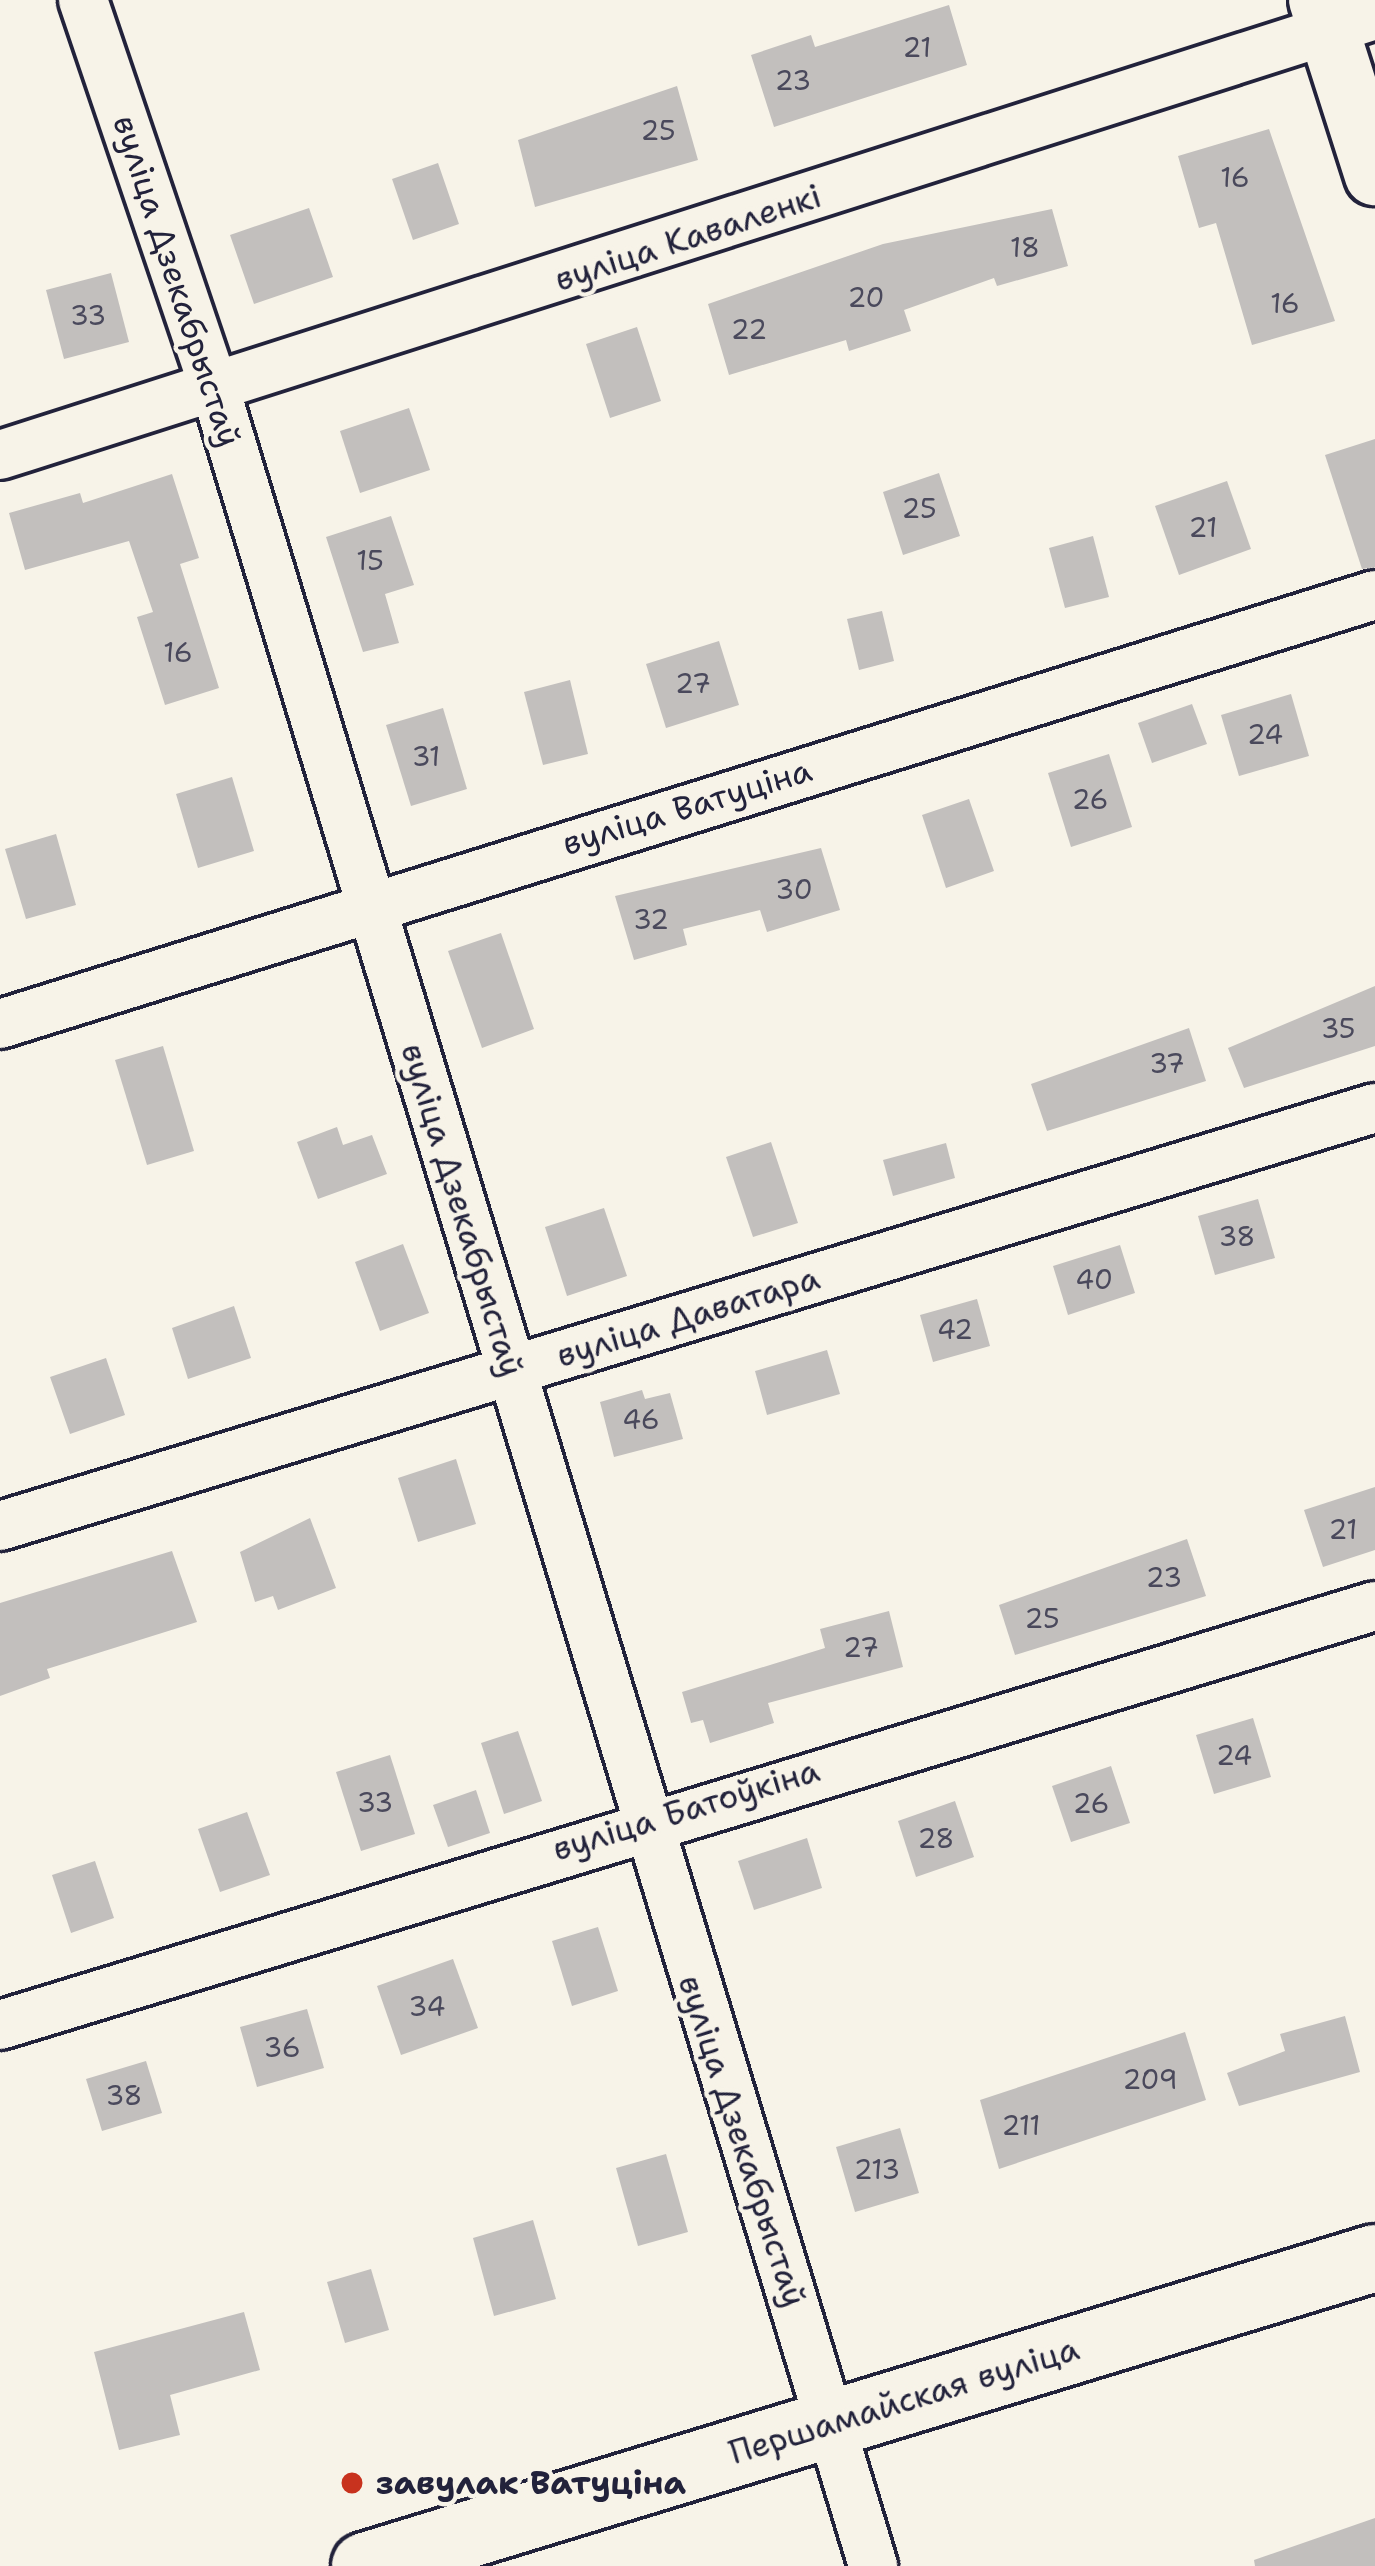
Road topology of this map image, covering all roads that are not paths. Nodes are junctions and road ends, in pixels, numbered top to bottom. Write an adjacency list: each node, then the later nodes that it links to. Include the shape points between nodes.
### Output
1 (83, 0): 4 (street, вуліца Дзекабрыстаў)
2 (1341, 14): 3 (street); 4 (street, вуліца Каваленкі)
3 (1375, 175)
4 (216, 392): 5 (street, вуліца Каваленкі); 7 (street, вуліца Дзекабрыстаў)
5 (0, 455)
6 (1375, 595): 7 (street, вуліца Ватуціна)
7 (370, 905): 8 (street, вуліца Ватуціна); 10 (street, вуліца Дзекабрыстаў)
8 (0, 1024)
9 (1375, 1108): 10 (street, вуліца Даватара)
10 (511, 1371): 11 (street, вуліца Даватара); 13 (street, вуліца Дзекабрыстаў)
11 (0, 1526)
12 (1375, 1606): 13 (street, вуліца Батоўкіна)
13 (641, 1823): 14 (street, вуліца Батоўкіна); 16 (street, вуліца Дзекабрыстаў)
14 (0, 2025)
15 (1375, 2258): 16 (main road, Першамайская вуліца)
16 (828, 2424): 17 (main road, Першамайская вуліца); 18 (street, вуліца Дзекабрыстаў)
17 (365, 2566)
18 (873, 2566)

